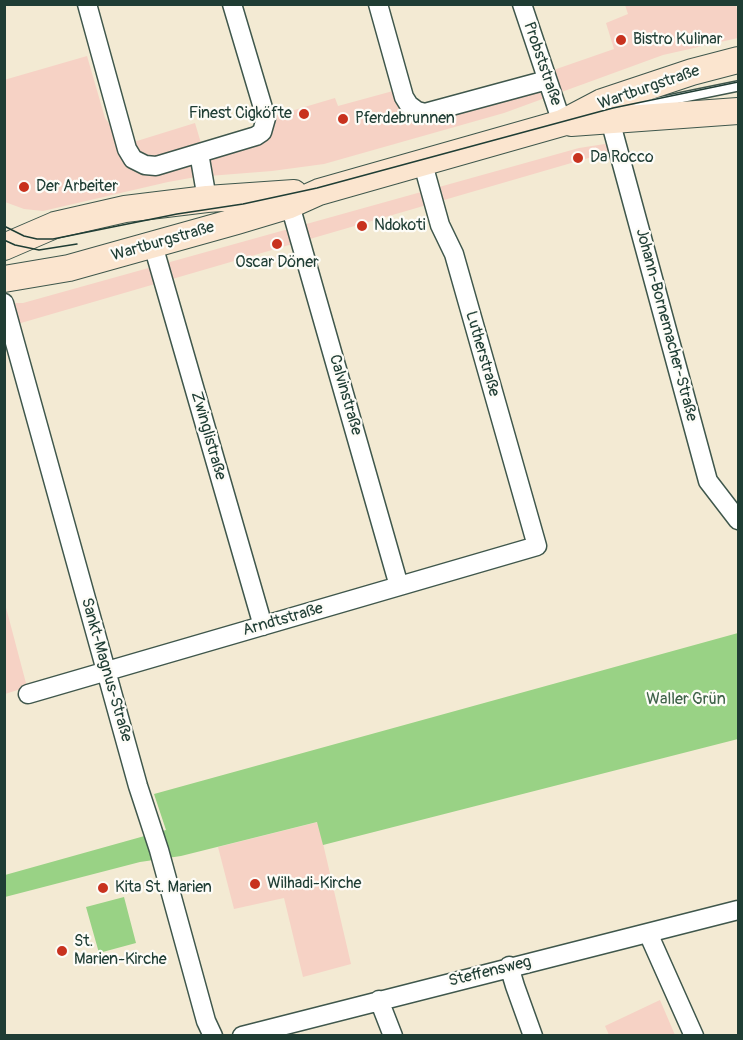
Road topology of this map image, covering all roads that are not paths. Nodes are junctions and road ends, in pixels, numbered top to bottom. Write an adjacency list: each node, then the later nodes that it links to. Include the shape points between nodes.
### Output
1 (87, 4): 11 (street, via 133,159 156,166)
2 (232, 4): 11 (street, via 271,118 256,136)
3 (378, 4): 6 (street, via 400,88 417,111 425,113)
4 (522, 4): 6 (street, Probststraße)
5 (738, 60): 10 (street, Wartburgstraße, via 602,102)
6 (547, 80): 10 (street, Probststraße)
7 (738, 86): 10 (lane)
8 (738, 111): 9 (street, Wartburgstraße)
9 (610, 120): 10 (street, Wartburgstraße); 20 (street, Johann-Bornemacher-Straße, via 708,481)
10 (562, 123): 12 (street, Wartburgstraße)
11 (199, 153): 14 (street)
12 (423, 164): 13 (street, Wartburgstraße); 21 (street, Lutherstraße, via 454,254)
13 (319, 192): 14 (street, Wartburgstraße); 15 (street, Wartburgstraße)
14 (207, 199): 17 (street, Wartburgstraße, via 126,209 56,225)
15 (290, 205): 16 (street, Wartburgstraße); 22 (street, Calvinstraße)
16 (153, 245): 18 (street, Wartburgstraße, via 69,268); 23 (street, Zwinglistraße)
17 (4, 247)
18 (4, 279)
19 (4, 303): 24 (street, Sankt-Magnus-Straße)
20 (738, 520)
21 (537, 546): 22 (street, Arndtstraße)
22 (399, 586): 23 (street, Arndtstraße)
23 (263, 626): 24 (street, Arndtstraße)
24 (106, 672): 25 (street, Arndtstraße); 30 (street, Sankt-Magnus-Straße)
25 (28, 693)
26 (738, 910): 27 (street, Steffensweg)
27 (648, 933): 28 (street, Steffensweg); 34 (street)
28 (509, 966): 29 (street, Steffensweg); 33 (street)
29 (379, 1000): 31 (street, Steffensweg); 32 (street)
30 (213, 1035)
31 (242, 1035)
32 (393, 1035)
33 (533, 1035)
34 (694, 1035)

